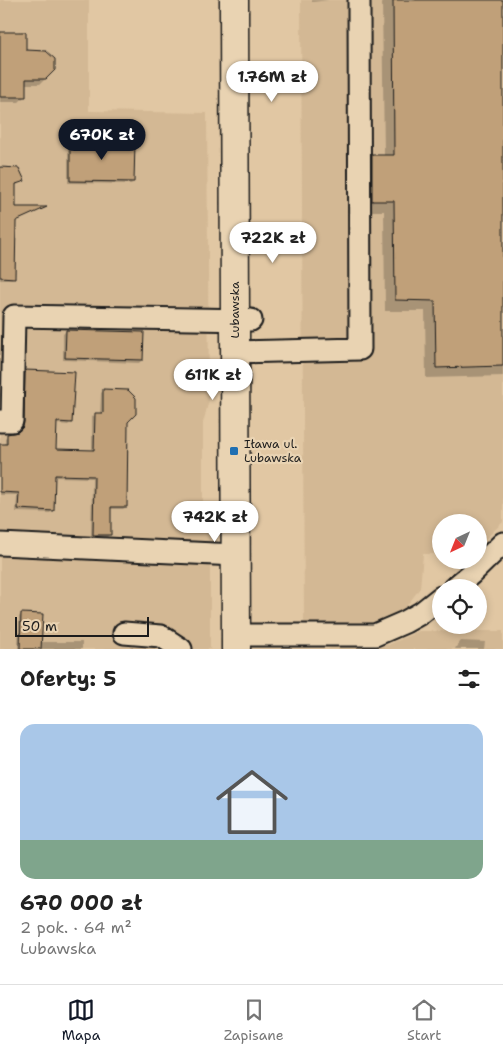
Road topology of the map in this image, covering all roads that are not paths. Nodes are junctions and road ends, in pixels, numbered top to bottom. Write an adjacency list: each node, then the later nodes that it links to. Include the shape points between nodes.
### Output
1 (234, 0): 4 (main road, Lubawska)
2 (250, 0): 4 (main road, Lubawska)
3 (358, 0): 5 (street, via 360,349)
4 (243, 320): 5 (main road, Lubawska); 6 (street, via 14,316 12,421)
5 (243, 351): 9 (main road, Lubawska, via 234,451); 13 (main road, Lubawska)
6 (0, 421)
7 (503, 543): 10 (street)
8 (0, 544): 9 (street)
9 (236, 555): 13 (main road, Lubawska)
10 (465, 579)
11 (432, 604): 14 (street, via 405,622 375,635)
12 (124, 633): 15 (street, via 160,636)
13 (244, 642): 14 (street)
14 (318, 642)
15 (181, 649)

